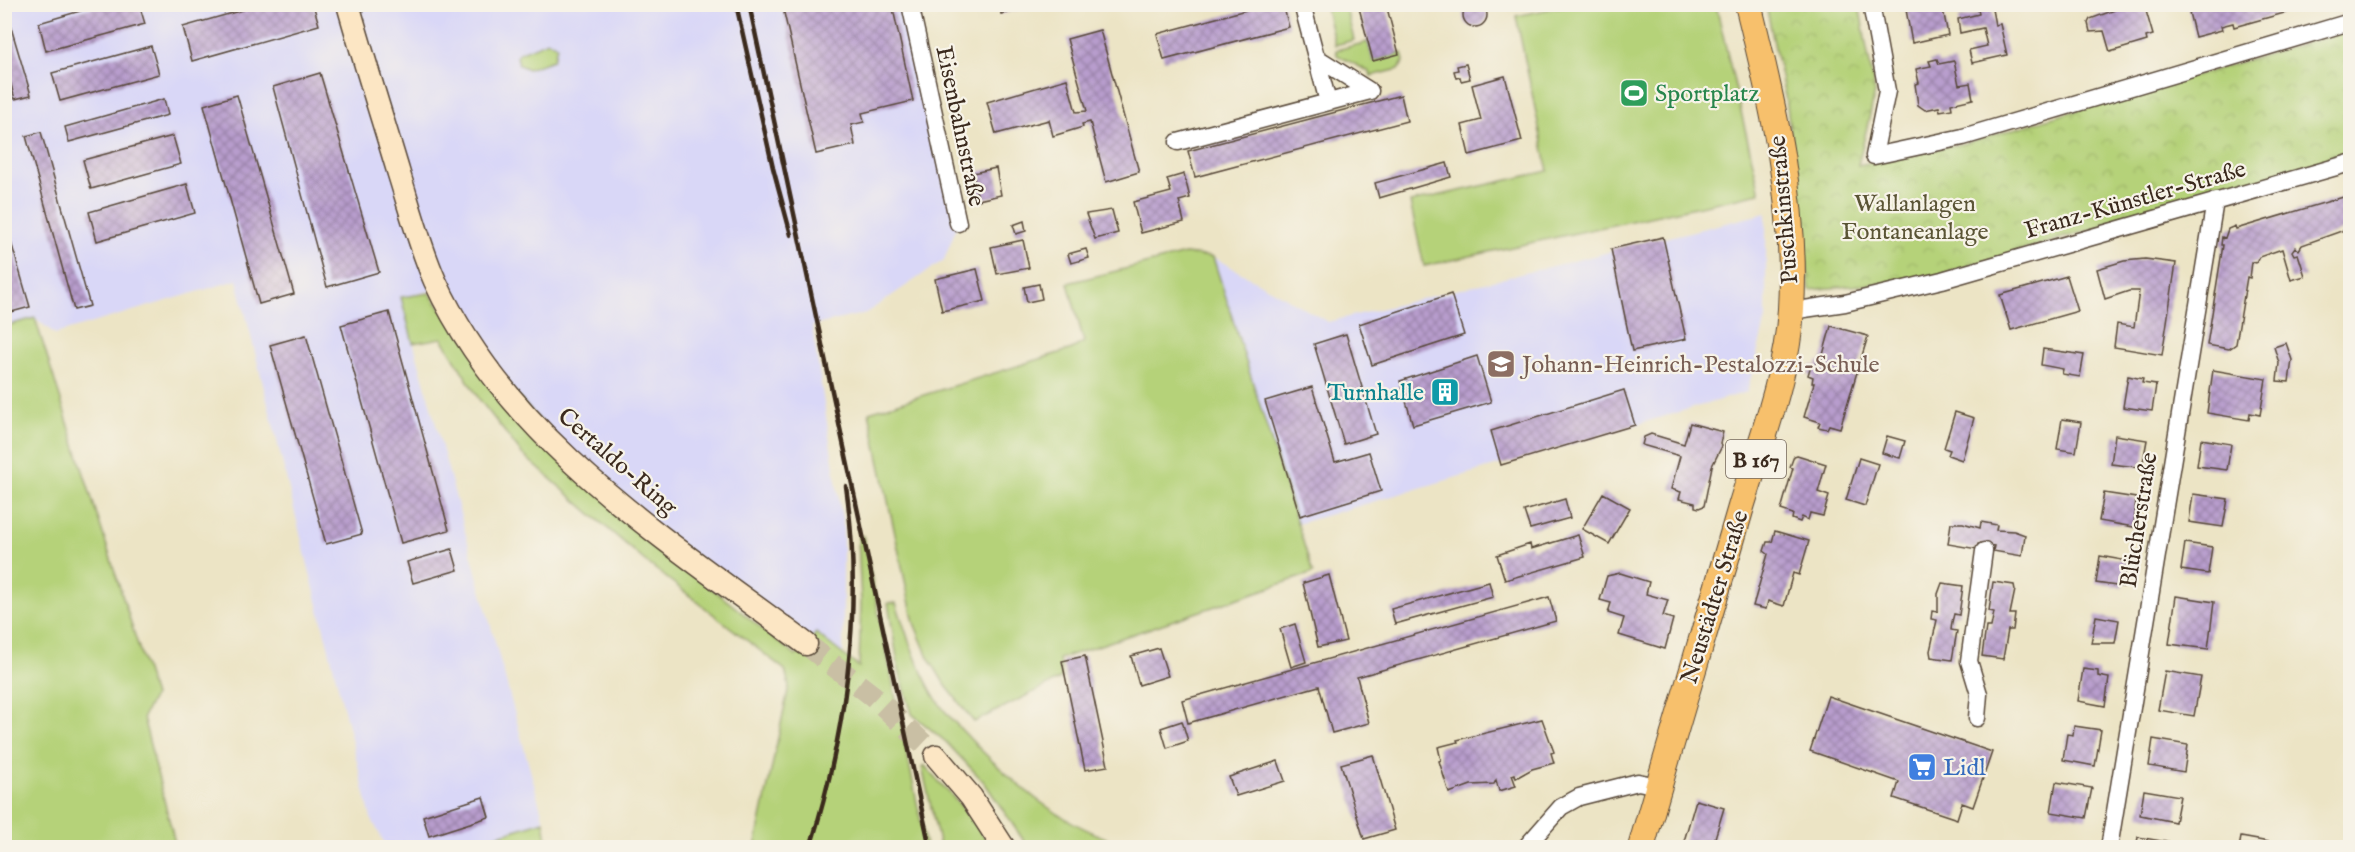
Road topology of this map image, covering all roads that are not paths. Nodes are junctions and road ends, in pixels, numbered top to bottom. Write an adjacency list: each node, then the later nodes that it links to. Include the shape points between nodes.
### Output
1 (348, 4): 15 (main road, Certaldo-Ring, via 435,280 496,379 550,442 607,492)
2 (910, 4): 12 (street, Eisenbahnstraße)
3 (1302, 4): 7 (street)
4 (1748, 4): 13 (main road, Puschkinstraße / B 167, via 1771,98 1787,195)
5 (1871, 4): 6 (street, via 1887,91 1874,156 1963,137)
6 (2350, 22)
7 (1316, 57): 8 (street); 8 (street, via 1370,91)
8 (1328, 102): 9 (street)
9 (1178, 142)
10 (2350, 163): 11 (street, Franz-Künstler-Straße)
11 (2215, 201): 13 (street, Franz-Künstler-Straße, via 1942,280 1845,303); 22 (street, Blücherstraße)
12 (957, 223)
13 (1791, 311): 18 (main road, Neustädter Straße / B 167, via 1768,420)
14 (1983, 551): 16 (street, via 1969,661 1979,694)
15 (806, 644)
16 (1977, 718)
17 (936, 756): 19 (main road, via 971,797)
18 (1658, 786): 20 (street, via 1638,782 1579,797 1561,807); 21 (main road, Neustädter Straße / B 167)
19 (1004, 848)
20 (1525, 848)
21 (1641, 848)
22 (2109, 848)

